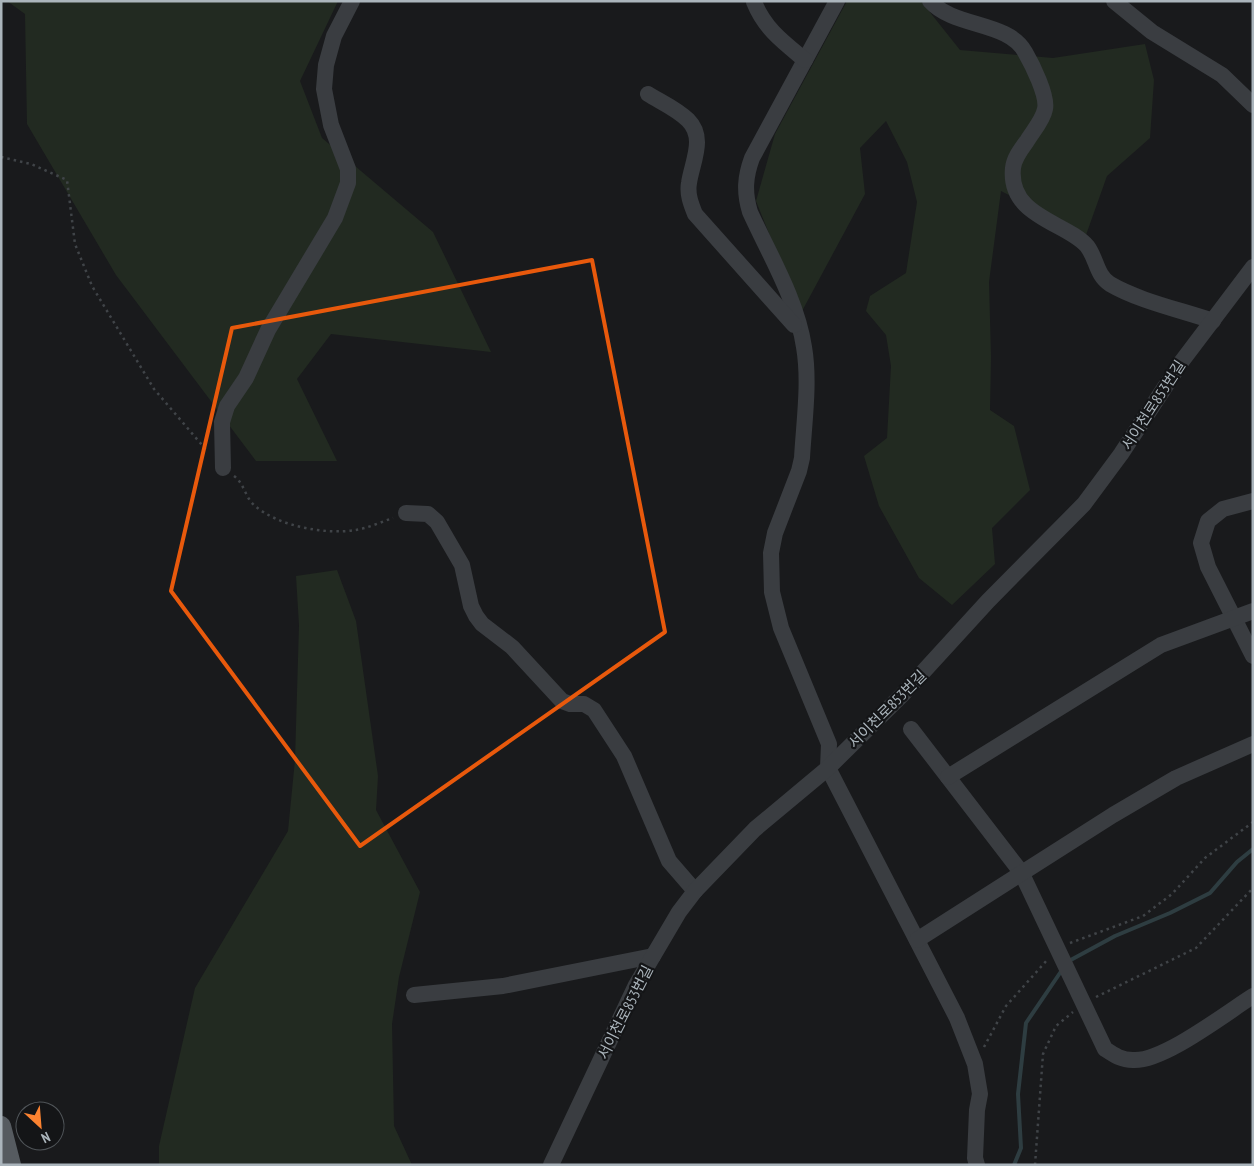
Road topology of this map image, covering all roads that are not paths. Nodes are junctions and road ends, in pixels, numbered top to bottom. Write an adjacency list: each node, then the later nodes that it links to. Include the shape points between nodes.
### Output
1 (352, 1): 12 (street, via 334,36 324,89 331,125 348,169 348,183 335,218 268,330 246,378 227,406 222,422)
2 (838, 1): 6 (street)
3 (930, 1): 10 (street, via 954,18 1011,38 1024,52 1046,102 1042,117 1014,163 1014,178 1021,198 1044,220 1086,245 1103,280 1119,289)
4 (1114, 1): 8 (street, via 1152,32 1222,75)
5 (754, 2): 6 (street, via 761,20 770,31)
6 (805, 60): 11 (street, via 752,158 745,179 750,212 789,298)
7 (648, 94): 11 (street, via 686,118 696,132 697,147 689,184 696,214)
8 (1253, 105)
9 (1253, 268): 10 (street, 서이천로853번길)
10 (1213, 321): 20 (street, 서이천로853번길, via 1084,504)
11 (801, 333): 20 (street, via 806,361 802,458 775,534 771,570 775,611 829,744)
12 (223, 468)
13 (1253, 501): 16 (street, via 1223,509 1208,521 1201,543 1208,567)
14 (406, 513): 23 (street, via 428,514 436,522 462,565 471,606 482,624 512,647 562,701 584,704 594,710 624,756 669,861)
15 (1253, 611): 16 (street)
16 (1234, 618): 17 (street); 21 (street, via 1161,645)
17 (1253, 656)
18 (911, 729): 21 (street)
19 (1253, 744): 22 (street, via 1176,778)
20 (828, 768): 23 (street, 서이천로853번길, via 755,829); 24 (street)
21 (948, 777): 22 (street)
22 (1021, 872): 24 (street); 27 (street, via 1105,1049 1116,1057 1134,1061 1172,1048)
23 (695, 891): 25 (street, 서이천로853번길)
24 (917, 940): 31 (street, via 958,1018 975,1064 980,1094)
25 (653, 956): 26 (street, via 503,986); 30 (street, 서이천로853번길, via 619,1019)
26 (414, 995)
27 (1253, 996)
28 (1, 1126): 29 (main road)
29 (12, 1164)
30 (551, 1165)
31 (977, 1165)

